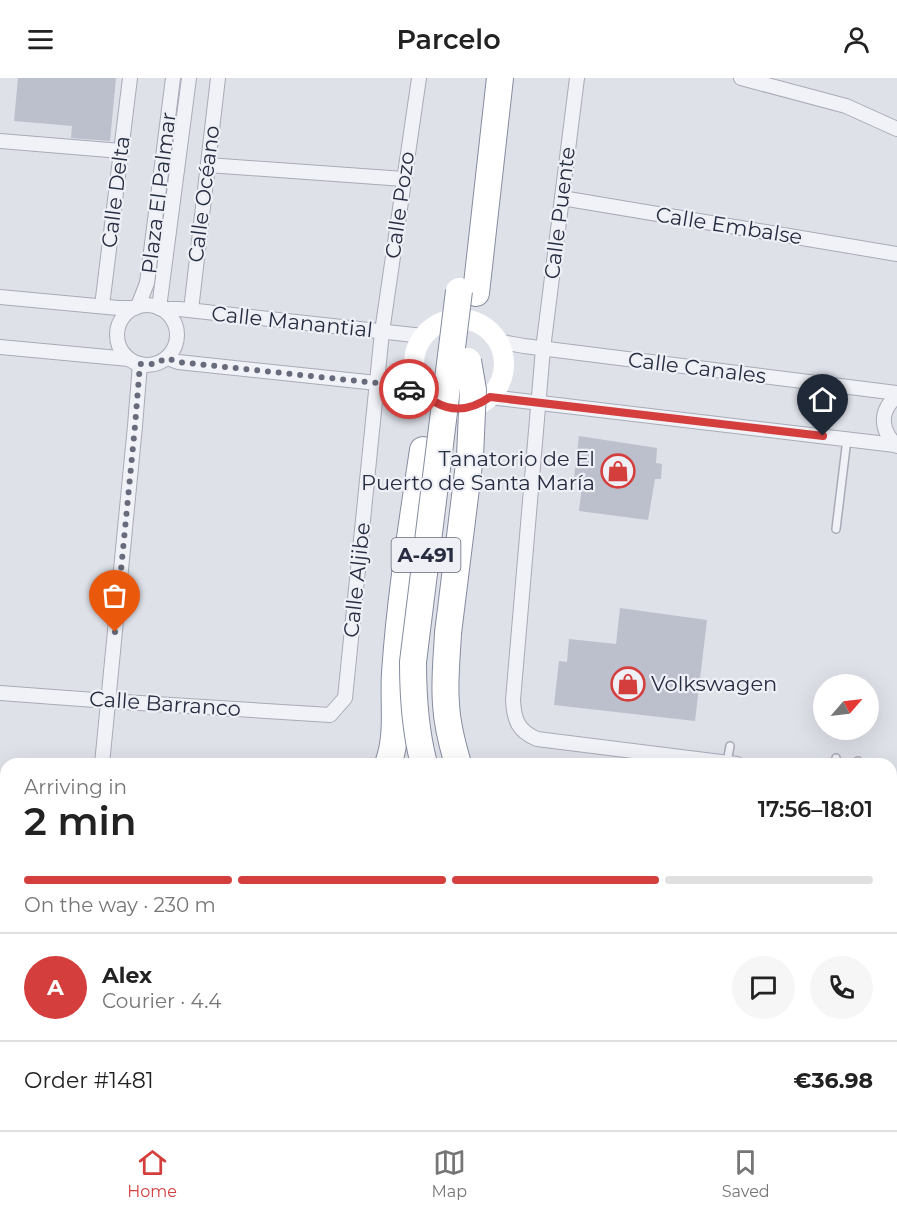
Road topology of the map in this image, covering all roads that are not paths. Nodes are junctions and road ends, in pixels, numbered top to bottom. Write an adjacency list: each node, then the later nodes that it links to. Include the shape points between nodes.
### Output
1 (130, 78): 12 (street, Calle Delta)
2 (173, 78): 20 (street, Plaza El Palmar, via 147,283)
3 (189, 78): 21 (street, Plaza El Palmar)
4 (218, 78): 13 (street, Calle Océano)
5 (419, 78): 14 (street, Calle Pozo)
6 (484, 78): 17 (highway, A-491)
7 (500, 78): 17 (highway, A-491)
8 (577, 78): 15 (street, Calle Puente)
9 (741, 78): 10 (street, via 846,106)
10 (897, 129)
11 (0, 141): 12 (street)
12 (121, 151): 19 (street, Calle Delta)
13 (208, 165): 14 (street); 22 (street, Calle Océano)
14 (404, 179): 23 (street, Calle Pozo)
15 (562, 198): 16 (street, Calle Embalse); 27 (street, Calle Puente)
16 (897, 254)
17 (467, 292): 28 (highway, A-491)
18 (0, 297): 19 (street)
19 (102, 306): 20 (street)
20 (137, 307): 21 (street); 30 (street, via 122,319 117,336 123,352)
21 (161, 308): 22 (street, Calle Manantial); 29 (street, via 172,319 177,332 175,346)
22 (191, 310): 23 (street, Calle Manantial)
23 (382, 332): 24 (street, Calle Manantial); 31 (street, Calle Aljibe)
24 (423, 336): 25 (street, via 443,322 461,319 479,324); 32 (street, via 414,357)
25 (497, 341): 27 (street, Calle Canales); 34 (street, via 504,364)
26 (0, 347): 30 (street)
27 (543, 348): 33 (street, Calle Canales); 35 (street, Calle Puente)
28 (460, 353): 44 (highway, via 440,369 423,450 401,616); 45 (highway, A-491, bridge, via 437,464 413,662 413,709); 46 (highway, A-491, via 453,466 429,671 430,717); 47 (highway, bridge, via 473,390 470,456 445,677)
29 (167, 358): 30 (street, via 154,364); 31 (street)
30 (135, 361): 40 (street, via 135,426)
31 (377, 383): 32 (street); 41 (street, Calle Aljibe, via 345,698)
32 (422, 391): 34 (street, via 431,400 455,409 480,404)
33 (897, 394): 37 (street, via 886,410 884,422 887,435)
34 (490, 397): 35 (street)
35 (537, 402): 36 (street); 48 (street, Calle Puente, via 513,700 516,721 527,735 537,739)
36 (847, 439): 37 (street); 38 (lane)
37 (896, 445)
38 (836, 529)
39 (0, 693): 40 (street, Calle Barranco)
40 (108, 701): 41 (street, Calle Barranco); 43 (street)
41 (330, 715)
42 (730, 746): 49 (lane)
43 (103, 758)
44 (389, 758)
45 (423, 758)
46 (437, 758)
47 (456, 758)
48 (691, 758)
49 (731, 758)

